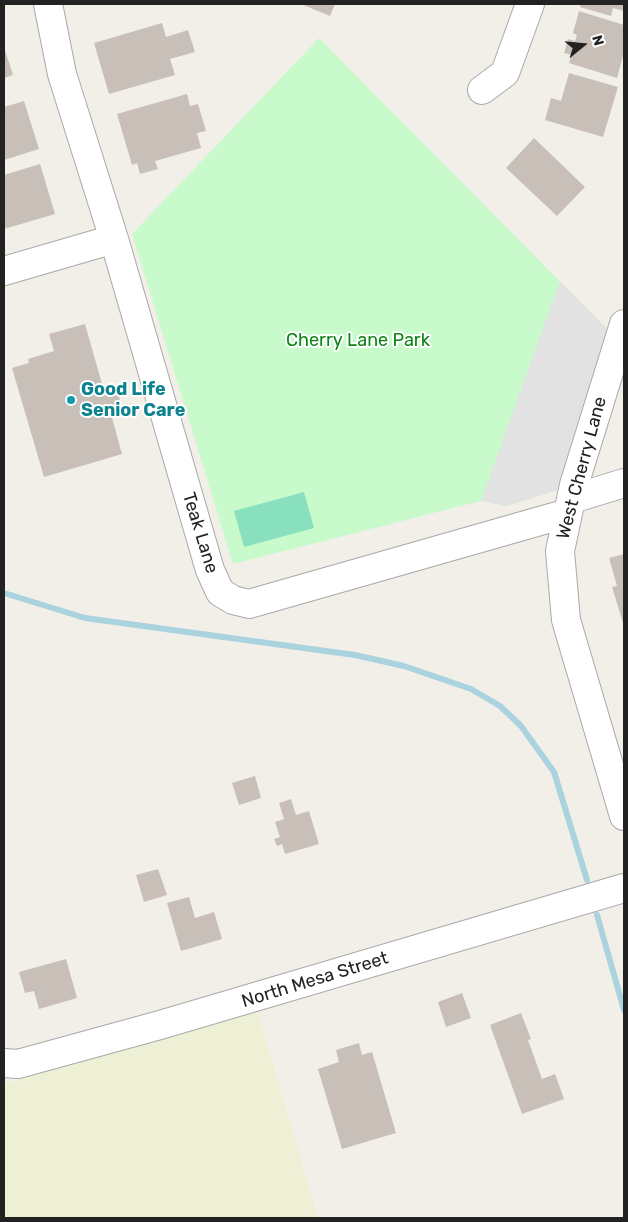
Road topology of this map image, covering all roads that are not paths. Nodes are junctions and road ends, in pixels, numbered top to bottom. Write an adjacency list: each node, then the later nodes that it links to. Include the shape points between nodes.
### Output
1 (48, 4): 4 (street, via 62,74)
2 (530, 4): 3 (street, via 505,72)
3 (482, 90)
4 (114, 239): 5 (street); 8 (street, Teak Lane, via 210,570 220,592 249,604)
5 (4, 271)
6 (624, 324): 8 (street, West Cherry Lane)
7 (624, 483): 8 (street)
8 (570, 506): 9 (street, West Cherry Lane, via 560,551 566,620)
9 (624, 816)
10 (624, 888): 11 (street, North Mesa Street, via 160,1025 18,1064)
11 (4, 1063)

